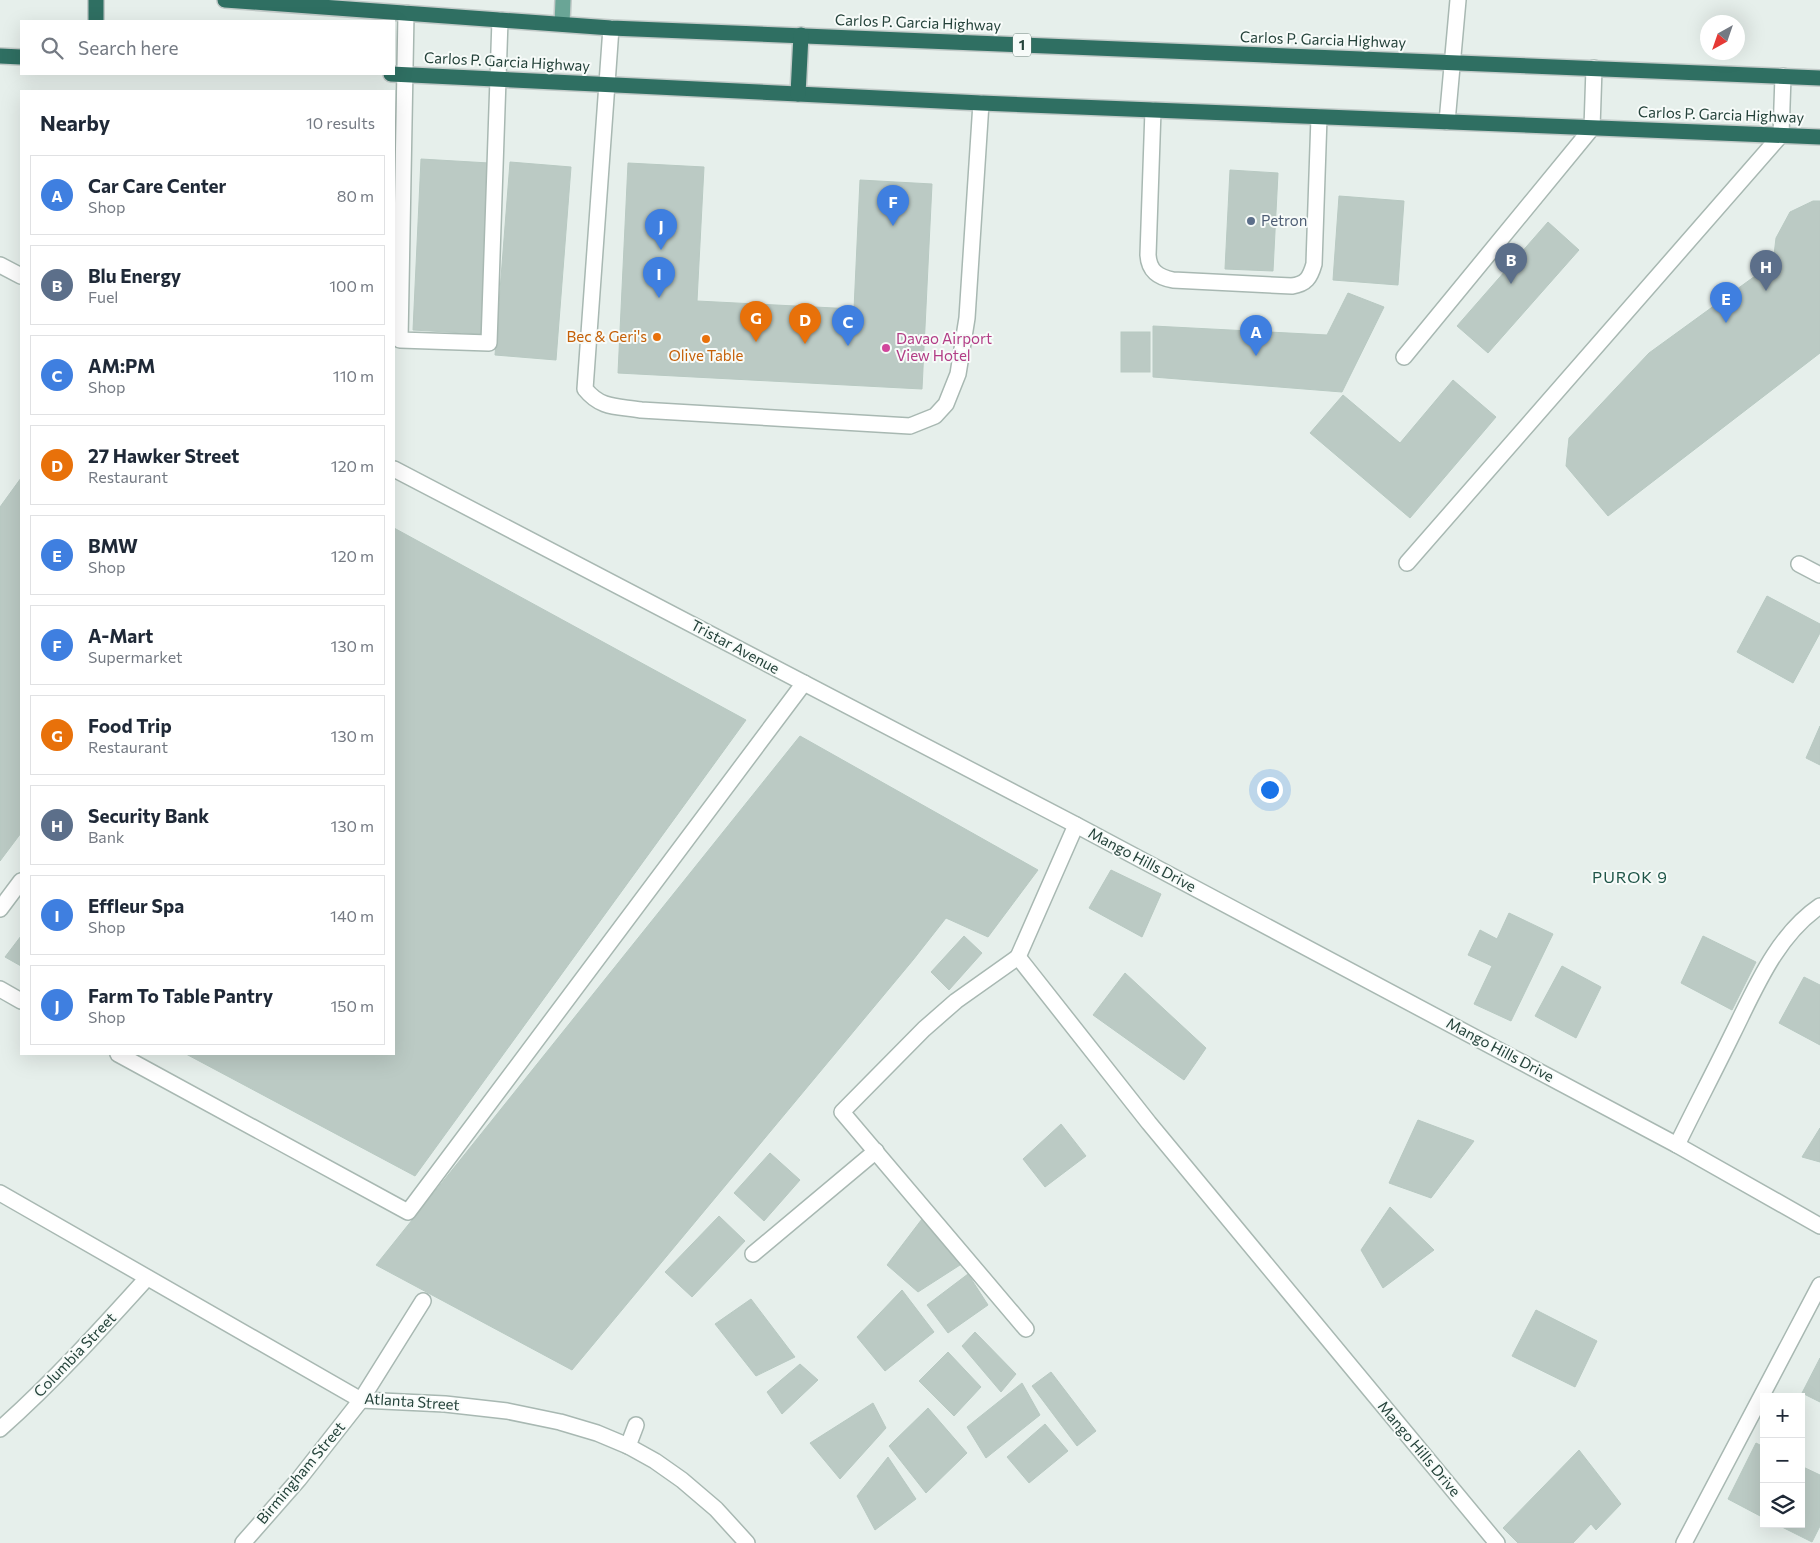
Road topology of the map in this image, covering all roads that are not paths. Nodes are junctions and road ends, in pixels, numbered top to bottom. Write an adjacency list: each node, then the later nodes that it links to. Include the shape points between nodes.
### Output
1 (96, 0): 6 (highway)
2 (225, 0): 5 (highway, Carlos P. Garcia Highway / 1)
3 (563, 0): 8 (main road)
4 (1458, 0): 13 (street)
5 (406, 13): 7 (highway, Carlos P. Garcia Highway / 1); 15 (street)
6 (96, 20)
7 (500, 20): 8 (highway, Carlos P. Garcia Highway / 1); 18 (street)
8 (562, 24): 9 (highway, Carlos P. Garcia Highway / 1)
9 (611, 28): 10 (highway, Carlos P. Garcia Highway / 1); 19 (street)
10 (801, 35): 13 (highway, Carlos P. Garcia Highway / 1); 20 (highway)
11 (0, 56): 12 (highway)
12 (20, 57)
13 (1452, 63): 14 (highway, Carlos P. Garcia Highway / 1); 24 (street)
14 (1594, 68): 16 (highway, Carlos P. Garcia Highway / 1); 25 (street)
15 (399, 74): 18 (highway, Carlos P. Garcia Highway); 18 (street, via 400,340 489,343)
16 (1783, 76): 17 (highway, Carlos P. Garcia Highway / 1); 26 (street)
17 (1820, 78)
18 (499, 79): 19 (highway, Carlos P. Garcia Highway)
19 (607, 84): 20 (highway, Carlos P. Garcia Highway); 21 (street, via 585,389 592,397 601,404 641,410 910,426 935,416 946,404 958,374 967,318)
20 (798, 94): 21 (highway, Carlos P. Garcia Highway)
21 (981, 103): 22 (highway, Carlos P. Garcia Highway)
22 (1153, 110): 23 (highway, Carlos P. Garcia Highway); 23 (street, via 1148,255 1153,272 1173,280 1292,286 1307,281 1314,264)
23 (1318, 117): 24 (highway, Carlos P. Garcia Highway)
24 (1447, 122): 25 (highway, Carlos P. Garcia Highway)
25 (1592, 128): 26 (highway, Carlos P. Garcia Highway); 30 (street)
26 (1781, 135): 27 (highway, Carlos P. Garcia Highway); 32 (street)
27 (1820, 137)
28 (0, 265): 29 (street)
29 (20, 275)
30 (1404, 357)
31 (395, 470): 35 (street, Tristar Avenue)
32 (1407, 563)
33 (1799, 564): 34 (street)
34 (1820, 575)
35 (804, 683): 36 (street, Tristar Avenue); 43 (street, via 408,1212)
36 (1076, 825): 40 (street, Mango Hills Drive); 44 (street, Mango Hills Drive)
37 (20, 881): 39 (street)
38 (1820, 906): 44 (street, via 1794,928 1763,974)
39 (0, 909)
40 (1018, 957): 45 (street, via 956,1001 924,1029 842,1112); 59 (street, Mango Hills Drive, via 1149,1123)
41 (0, 989): 42 (street)
42 (20, 1000)
43 (120, 1055)
44 (1677, 1145): 47 (street, Mango Hills Drive)
45 (876, 1151): 48 (street); 52 (street)
46 (0, 1193): 49 (street, Atlanta Street)
47 (1820, 1226)
48 (753, 1254)
49 (147, 1278): 53 (street, Atlanta Street); 55 (street, Columbia Street, via 77,1354)
50 (1820, 1286): 60 (street)
51 (422, 1301): 53 (street, Birmingham Street)
52 (1026, 1329)
53 (361, 1400): 56 (street, Atlanta Street, via 507,1411 560,1422); 57 (street, Birmingham Street)
54 (636, 1425): 56 (street)
55 (0, 1429)
56 (628, 1446): 58 (street, Atlanta Street, via 682,1480 716,1509)
57 (243, 1543)
58 (747, 1543)
59 (1497, 1543)
60 (1684, 1543)

